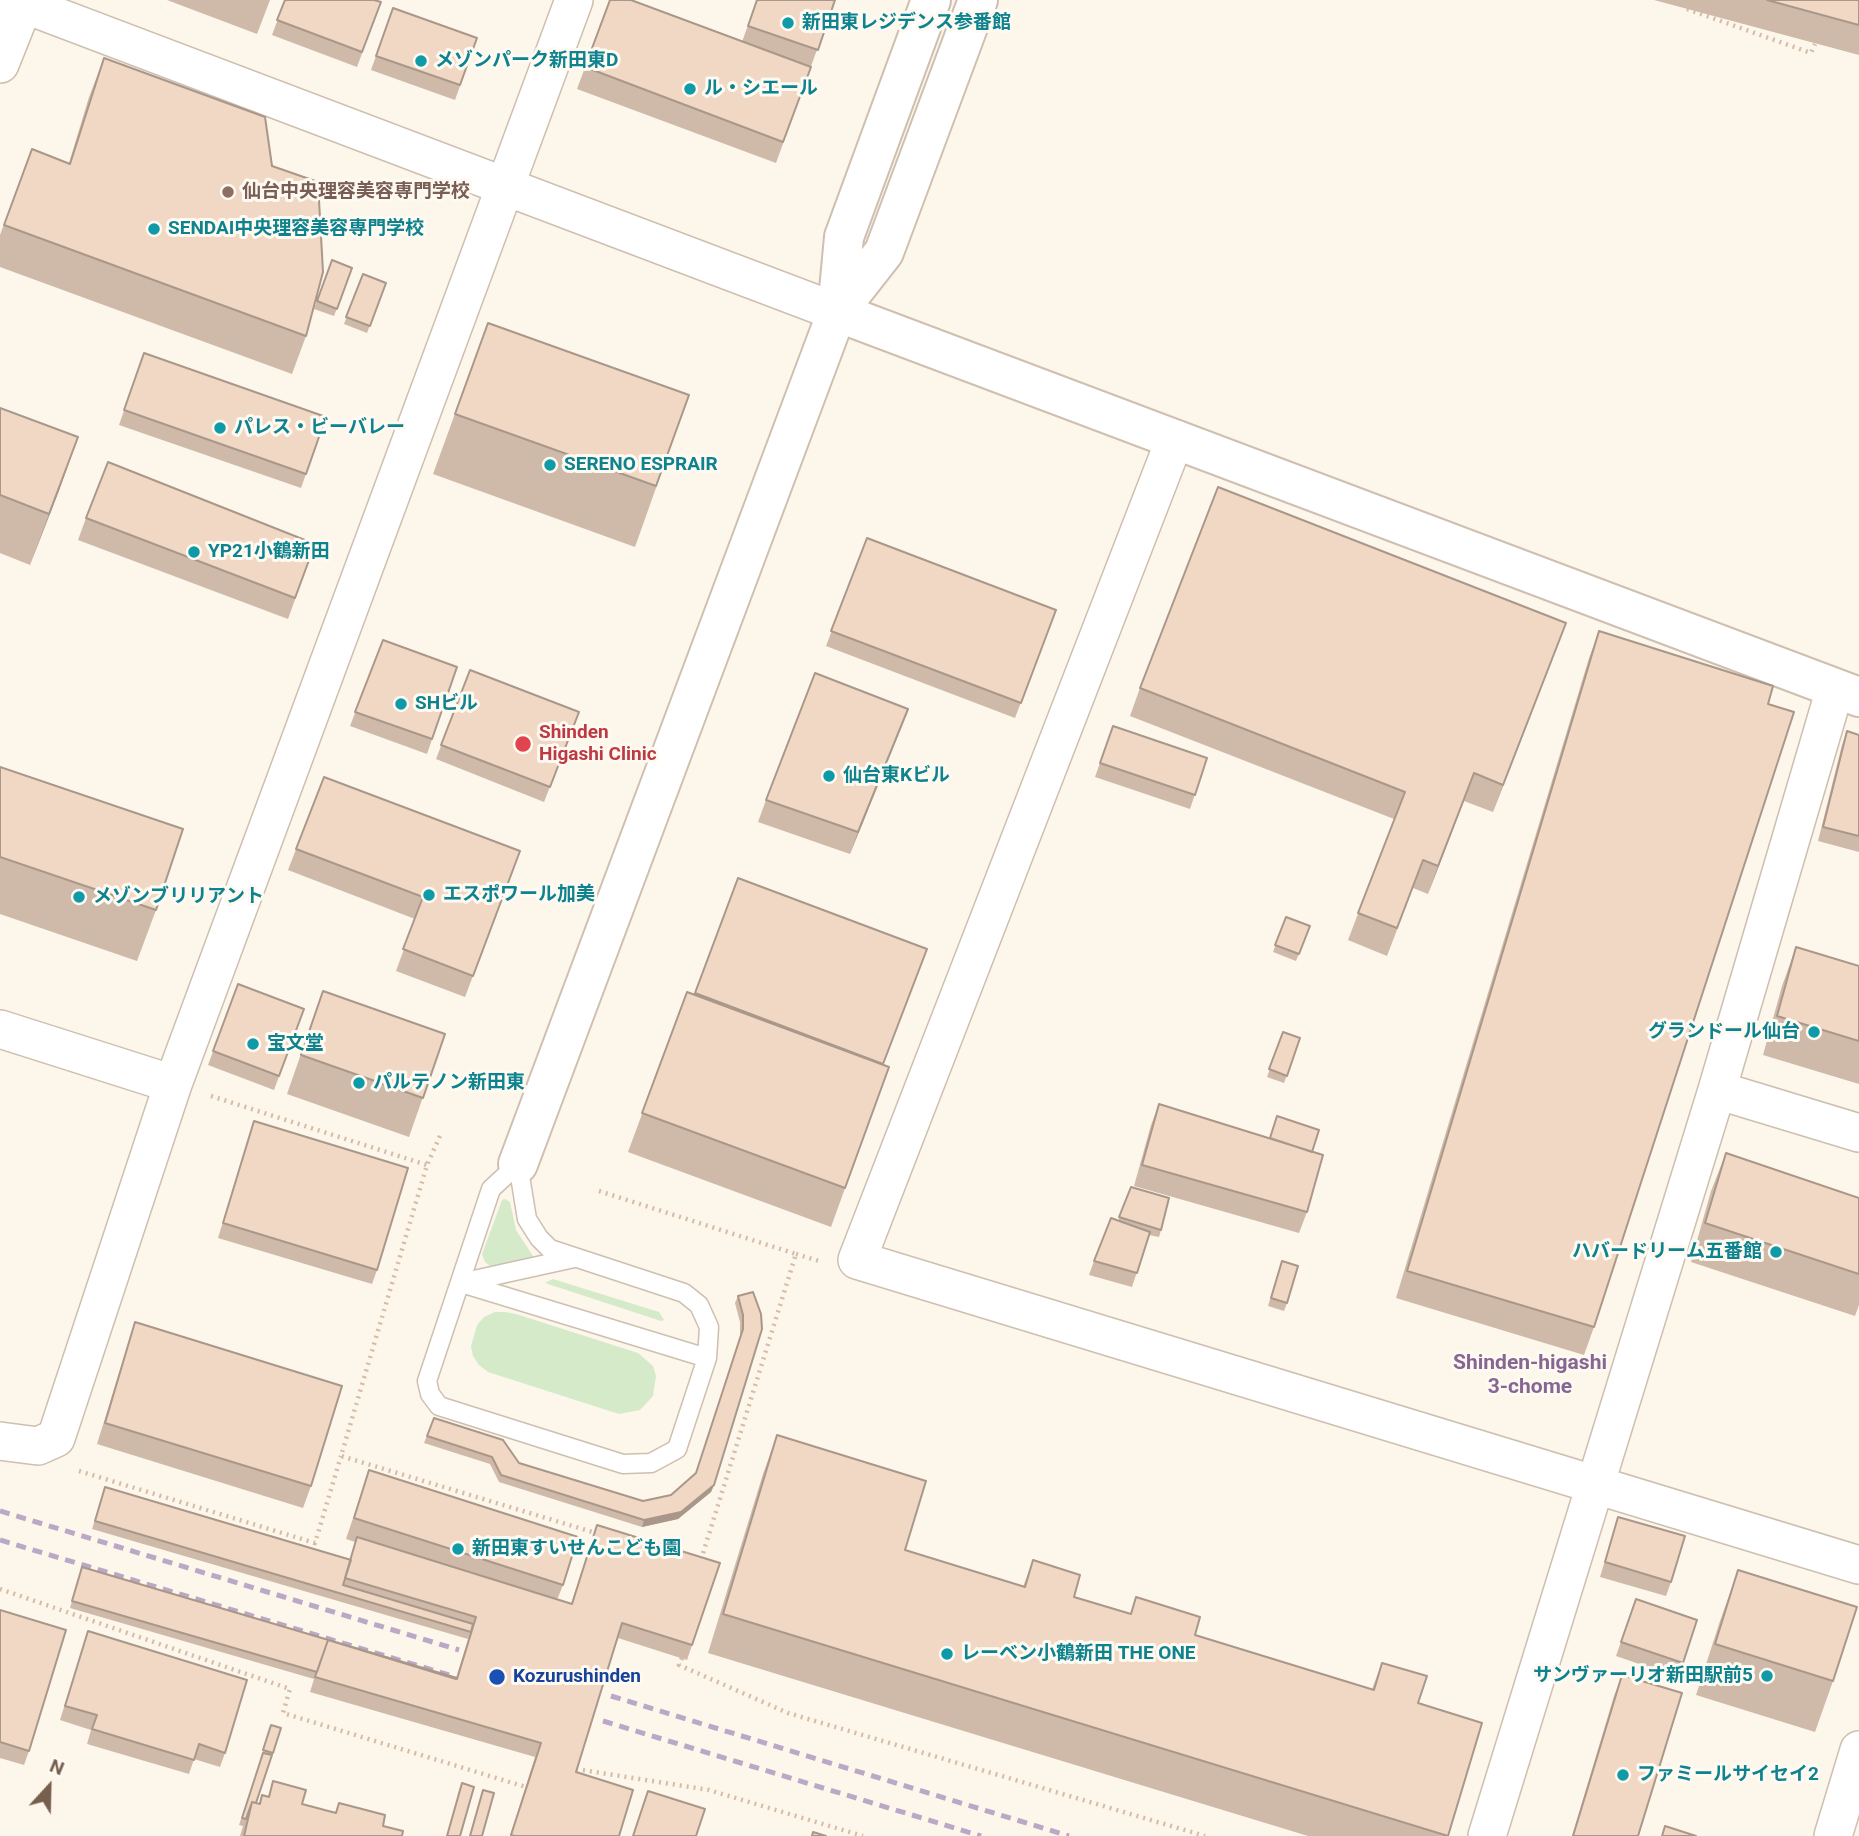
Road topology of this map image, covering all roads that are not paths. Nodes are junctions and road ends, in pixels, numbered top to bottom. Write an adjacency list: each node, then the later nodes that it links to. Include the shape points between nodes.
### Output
1 (574, 0): 6 (street)
2 (931, 0): 7 (street, via 844,237)
3 (978, 0): 7 (street, via 884,253)
4 (18, 2): 5 (street); 6 (street)
5 (0, 64)
6 (505, 186): 7 (street); 11 (street)
7 (837, 312): 8 (street); 14 (street)
8 (1175, 439): 9 (street); 19 (street, via 857,1260)
9 (1847, 693): 12 (street)
10 (0, 1029): 11 (street)
11 (173, 1084): 18 (street, via 56,1438 38,1446)
12 (1717, 1090): 13 (street); 19 (street)
13 (1859, 1133)
14 (518, 1164): 15 (lane, via 527,1219 538,1238 550,1249); 16 (lane, via 491,1189)
15 (576, 1258): 16 (lane); 17 (lane, via 684,1293 699,1305 709,1327)
16 (461, 1283): 17 (lane); 17 (lane, via 427,1381 439,1406 624,1464 651,1463 677,1449)
17 (707, 1359)
18 (0, 1441)
19 (1595, 1485): 20 (street); 22 (street)
20 (1859, 1565)
21 (1859, 1750): 23 (street)
22 (1487, 1836)
23 (1833, 1836)

